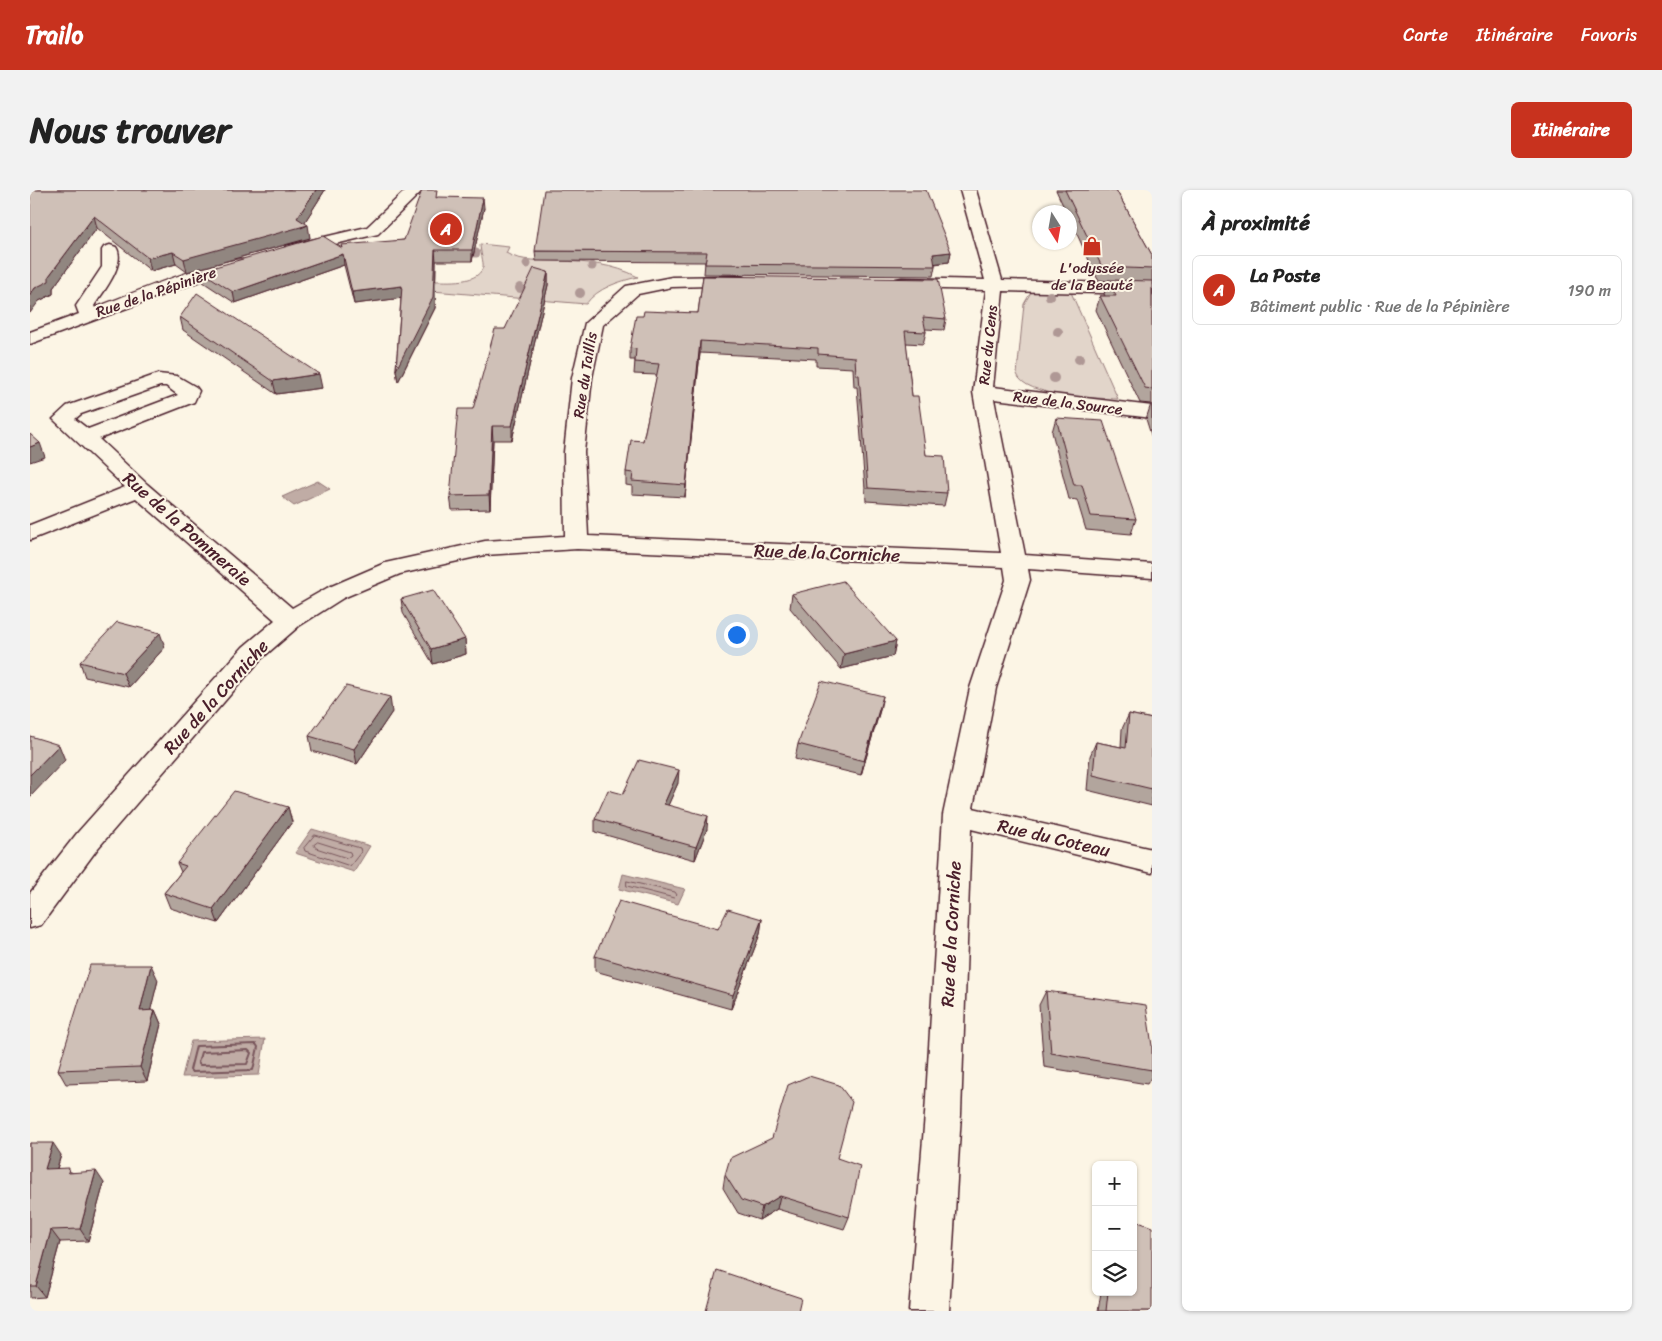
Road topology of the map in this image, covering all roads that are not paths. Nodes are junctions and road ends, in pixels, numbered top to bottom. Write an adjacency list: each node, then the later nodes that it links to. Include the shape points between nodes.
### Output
1 (415, 190): 4 (street, via 372,231)
2 (968, 190): 8 (street, Rue du Cens)
3 (110, 250): 10 (street, via 110,266 85,306)
4 (273, 254)
5 (254, 260): 10 (street, Rue de la Pépinière, via 190,278)
6 (758, 281): 17 (street, Rue du Taillis, via 672,282 632,290 594,322 582,378 574,452)
7 (885, 282): 8 (street)
8 (995, 284): 9 (street); 12 (street, Rue du Cens)
9 (1152, 289)
10 (90, 316): 11 (street, Rue de la Pépinière)
11 (30, 338)
12 (983, 392): 13 (street, Rue de la Source); 18 (street, Rue du Cens)
13 (1152, 412)
14 (85, 437): 14 (street, Rue de la Pommeraie, via 63,419 74,410 158,380 170,380 189,391 187,398); 15 (street, Rue de la Pommeraie)
15 (139, 489): 16 (street); 20 (street, Rue de la Pommeraie)
16 (30, 533)
17 (576, 542): 18 (street, Rue de la Corniche); 20 (street, Rue de la Corniche, via 485,548 393,568 335,593)
18 (1016, 561): 19 (street); 21 (street, Rue de la Corniche, via 1018,580 983,688)
19 (1152, 571)
20 (290, 620): 23 (street, Rue de la Corniche, via 252,652 88,840)
21 (957, 815): 22 (street, Rue du Coteau); 24 (street, Rue de la Corniche, via 943,1114)
22 (1152, 861)
23 (30, 916)
24 (929, 1311)

